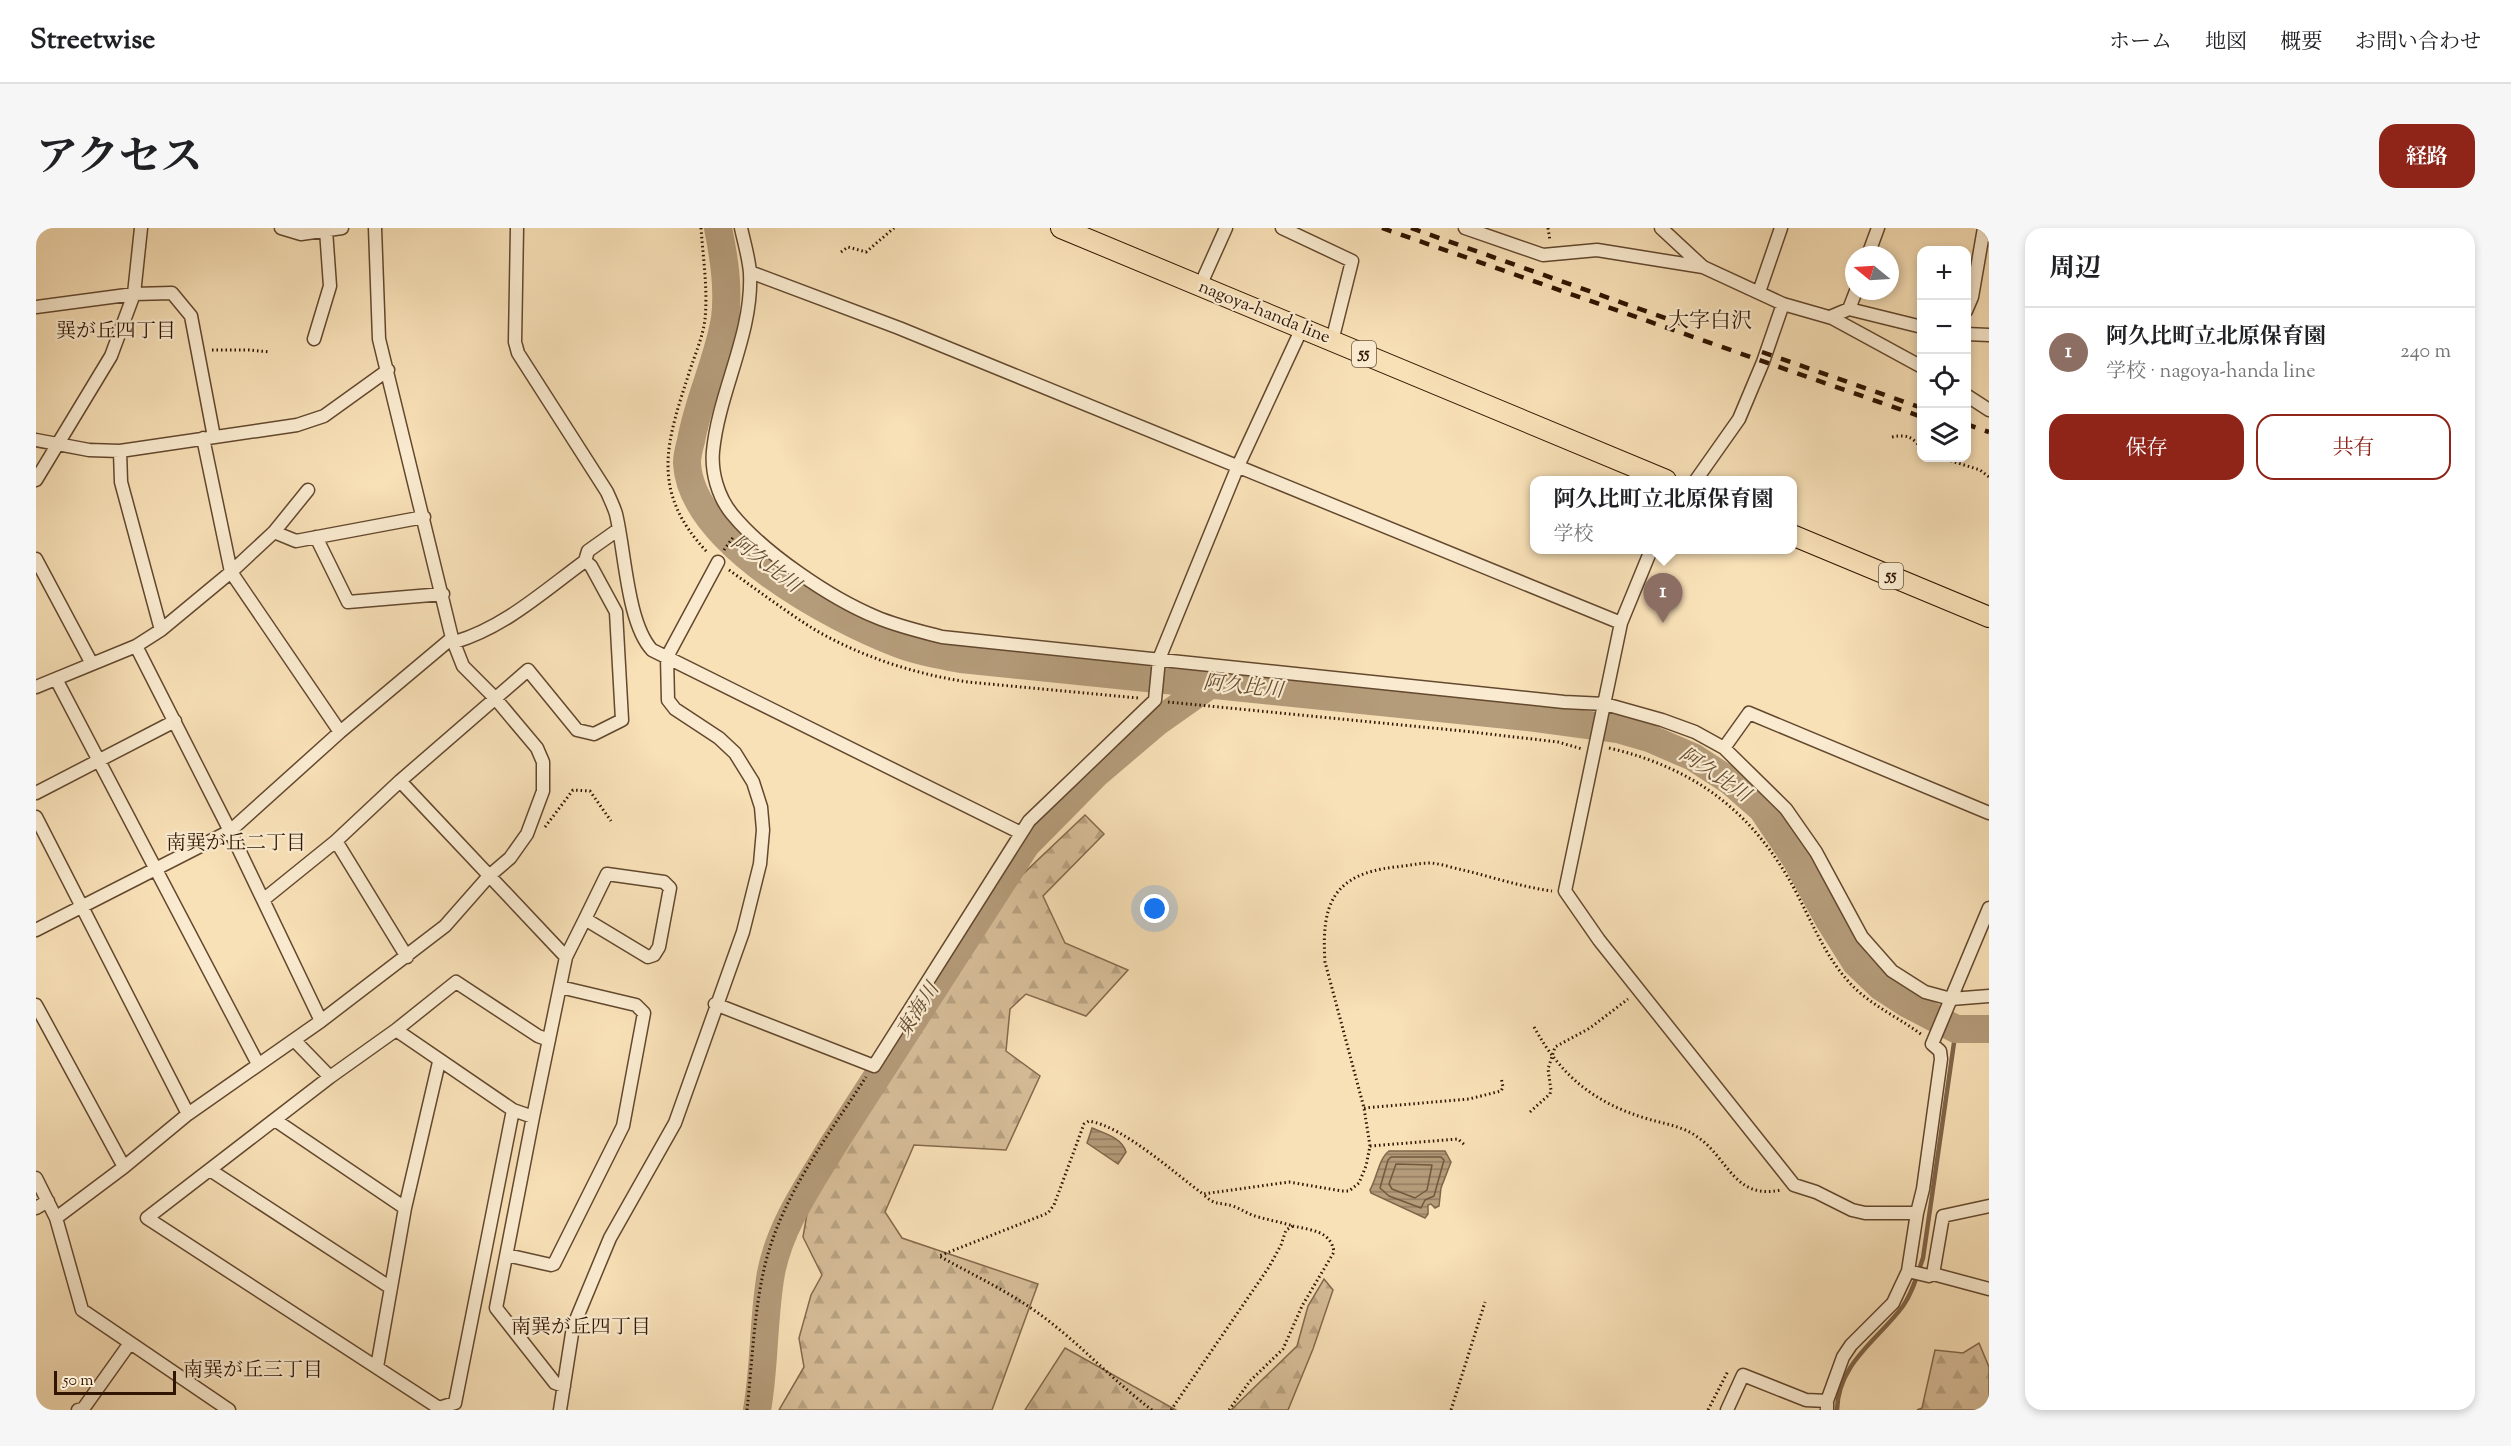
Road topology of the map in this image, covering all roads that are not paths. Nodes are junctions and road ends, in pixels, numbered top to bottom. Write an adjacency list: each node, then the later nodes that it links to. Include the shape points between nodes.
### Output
1 (141, 228): 21 (street)
2 (281, 228): 15 (street, via 301,234)
3 (342, 228): 15 (street)
4 (375, 228): 35 (street, via 379,339)
5 (517, 228): 48 (street, via 518,353 607,492)
6 (741, 228): 18 (street)
7 (1061, 228): 19 (main road, nagoya-handa line / 55)
8 (1226, 228): 19 (street)
9 (1282, 228): 33 (street, via 1352,261)
10 (1465, 228): 17 (street, via 1543,255 1597,250)
11 (1661, 228): 17 (street)
12 (1781, 228): 20 (street)
13 (1878, 228): 16 (street)
14 (1984, 228): 23 (street)
15 (326, 230): 32 (street, via 330,286)
16 (1871, 246)
17 (1703, 267): 20 (street)
18 (750, 272): 42 (street, via 900,328); 64 (street, via 740,346 712,454 721,496 743,525 786,563 832,594 910,629 942,637)
19 (1200, 286): 29 (main road, nagoya-handa line / 55)
20 (1759, 292): 24 (street)
21 (134, 294): 25 (street); 38 (street, via 172,293 190,316); 40 (street, via 111,356)
22 (1852, 300): 26 (street)
23 (1971, 300)
24 (1783, 304): 27 (street); 44 (street, via 1738,419)
25 (36, 307)
26 (1849, 309): 27 (street); 28 (street)
27 (1830, 317): 34 (street)
28 (1917, 326)
29 (1302, 328): 33 (main road, nagoya-handa line / 55); 42 (street)
30 (1971, 334): 31 (street)
31 (1989, 335)
32 (314, 339)
33 (1332, 341): 43 (main road, nagoya-handa line / 55)
34 (1917, 364)
35 (388, 370): 38 (street, via 324,416 297,425); 47 (street)
36 (1971, 398): 37 (street)
37 (1989, 410)
38 (209, 438): 41 (street); 56 (street)
39 (36, 440): 40 (street)
40 (56, 443): 41 (street); 45 (street)
41 (120, 451): 60 (street, via 121,482)
42 (1238, 466): 59 (street); 64 (street)
43 (1656, 476)
44 (1699, 476)
45 (36, 480)
46 (308, 490): 49 (street)
47 (424, 517): 50 (street); 57 (street)
48 (619, 529): 54 (street, via 588,551); 63 (street, via 638,626 645,643)
49 (274, 532): 50 (street, via 296,541); 56 (street)
50 (316, 537): 57 (street, via 348,602)
51 (1797, 537): 58 (main road, 55)
52 (1649, 554): 59 (street)
53 (36, 559): 65 (street)
54 (585, 561): 61 (street, via 496,626 479,635); 68 (street, via 616,612 622,720 594,734 577,730 528,670)
55 (717, 561): 63 (street)
56 (231, 572): 60 (street); 71 (street)
57 (443, 594): 61 (street)
58 (1989, 617)
59 (1621, 623): 69 (street)
60 (161, 630): 62 (street)
61 (454, 640): 68 (street, via 463,666); 71 (street)
62 (136, 646): 65 (street); 70 (street)
63 (667, 657): 79 (street); 93 (street, via 668,700 675,710 735,753 753,782 761,807 760,864 743,932)
64 (1159, 659): 69 (street); 79 (street, via 1155,700)
65 (92, 664): 66 (street)
66 (56, 679): 67 (street); 73 (street)
67 (36, 687)
68 (495, 698): 74 (street); 82 (street, via 537,748 543,762 543,791 527,834 510,858)
69 (1605, 704): 72 (street, via 1695,732); 113 (street, via 1565,891 1574,907 1794,1185 1865,1214)
70 (175, 721): 73 (street); 78 (street)
71 (340, 732): 78 (street)
72 (1724, 748): 76 (street, via 1749,713); 92 (street, via 1797,824 1862,937 1876,954 1911,985)
73 (98, 761): 75 (street); 81 (street)
74 (400, 782): 80 (street); 82 (street)
75 (36, 793)
76 (1989, 813)
77 (36, 817): 84 (street)
78 (230, 831): 81 (street); 83 (street)
79 (1021, 833): 93 (street, via 874,1066)
80 (336, 841): 83 (street); 88 (street)
81 (155, 869): 84 (street); 100 (street)
82 (489, 876): 88 (street, via 445,926); 89 (street)
83 (263, 900): 95 (street)
84 (81, 907): 87 (street); 103 (street)
85 (1989, 908): 92 (street)
86 (585, 919): 86 (street, via 648,957 654,955 659,947 670,888 664,882 607,874); 89 (street)
87 (36, 930)
88 (407, 957): 95 (street)
89 (566, 957): 90 (street)
90 (560, 987): 98 (street); 115 (street, via 636,1005 644,1012 623,1126 554,1264)
91 (1989, 996): 92 (street)
92 (1951, 999): 113 (street, via 1932,1044 1940,1051 1941,1059)
93 (715, 1004): 122 (street, via 675,1124 610,1238 573,1327)
94 (36, 1005): 106 (street)
95 (321, 1021): 97 (street)
96 (396, 1030): 98 (street, via 456,982); 99 (street); 101 (street)
97 (294, 1040): 100 (street); 101 (street)
98 (549, 1040): 104 (street)
99 (439, 1062): 102 (street); 112 (street)
100 (258, 1064): 103 (street)
101 (330, 1077): 105 (street)
102 (513, 1110): 104 (street); 121 (street, via 455,1403 439,1408)
103 (188, 1114): 106 (street)
104 (533, 1118): 115 (street)
105 (275, 1120): 107 (street); 112 (street)
106 (124, 1167): 114 (street)
107 (210, 1170): 118 (street); 121 (street, via 147,1218)
108 (36, 1178): 109 (street)
109 (48, 1201): 111 (street); 114 (street)
110 (1989, 1206): 117 (street, via 1943,1216)
111 (36, 1208)
112 (405, 1208): 118 (street)
113 (1917, 1213): 116 (street)
114 (56, 1218): 120 (street, via 82,1310)
115 (507, 1255): 122 (street, via 496,1308 555,1383)
116 (1910, 1271): 117 (street); 123 (street, via 1893,1303 1843,1357)
117 (1931, 1275): 119 (street)
118 (391, 1288): 121 (street)
119 (1989, 1289)
120 (130, 1343): 124 (street, via 83,1409); 125 (street)
121 (376, 1367)
122 (564, 1386): 126 (street)
123 (1827, 1406): 127 (street, via 1743,1375)
124 (78, 1410)
125 (229, 1410)
126 (560, 1410)
127 (1727, 1410)

